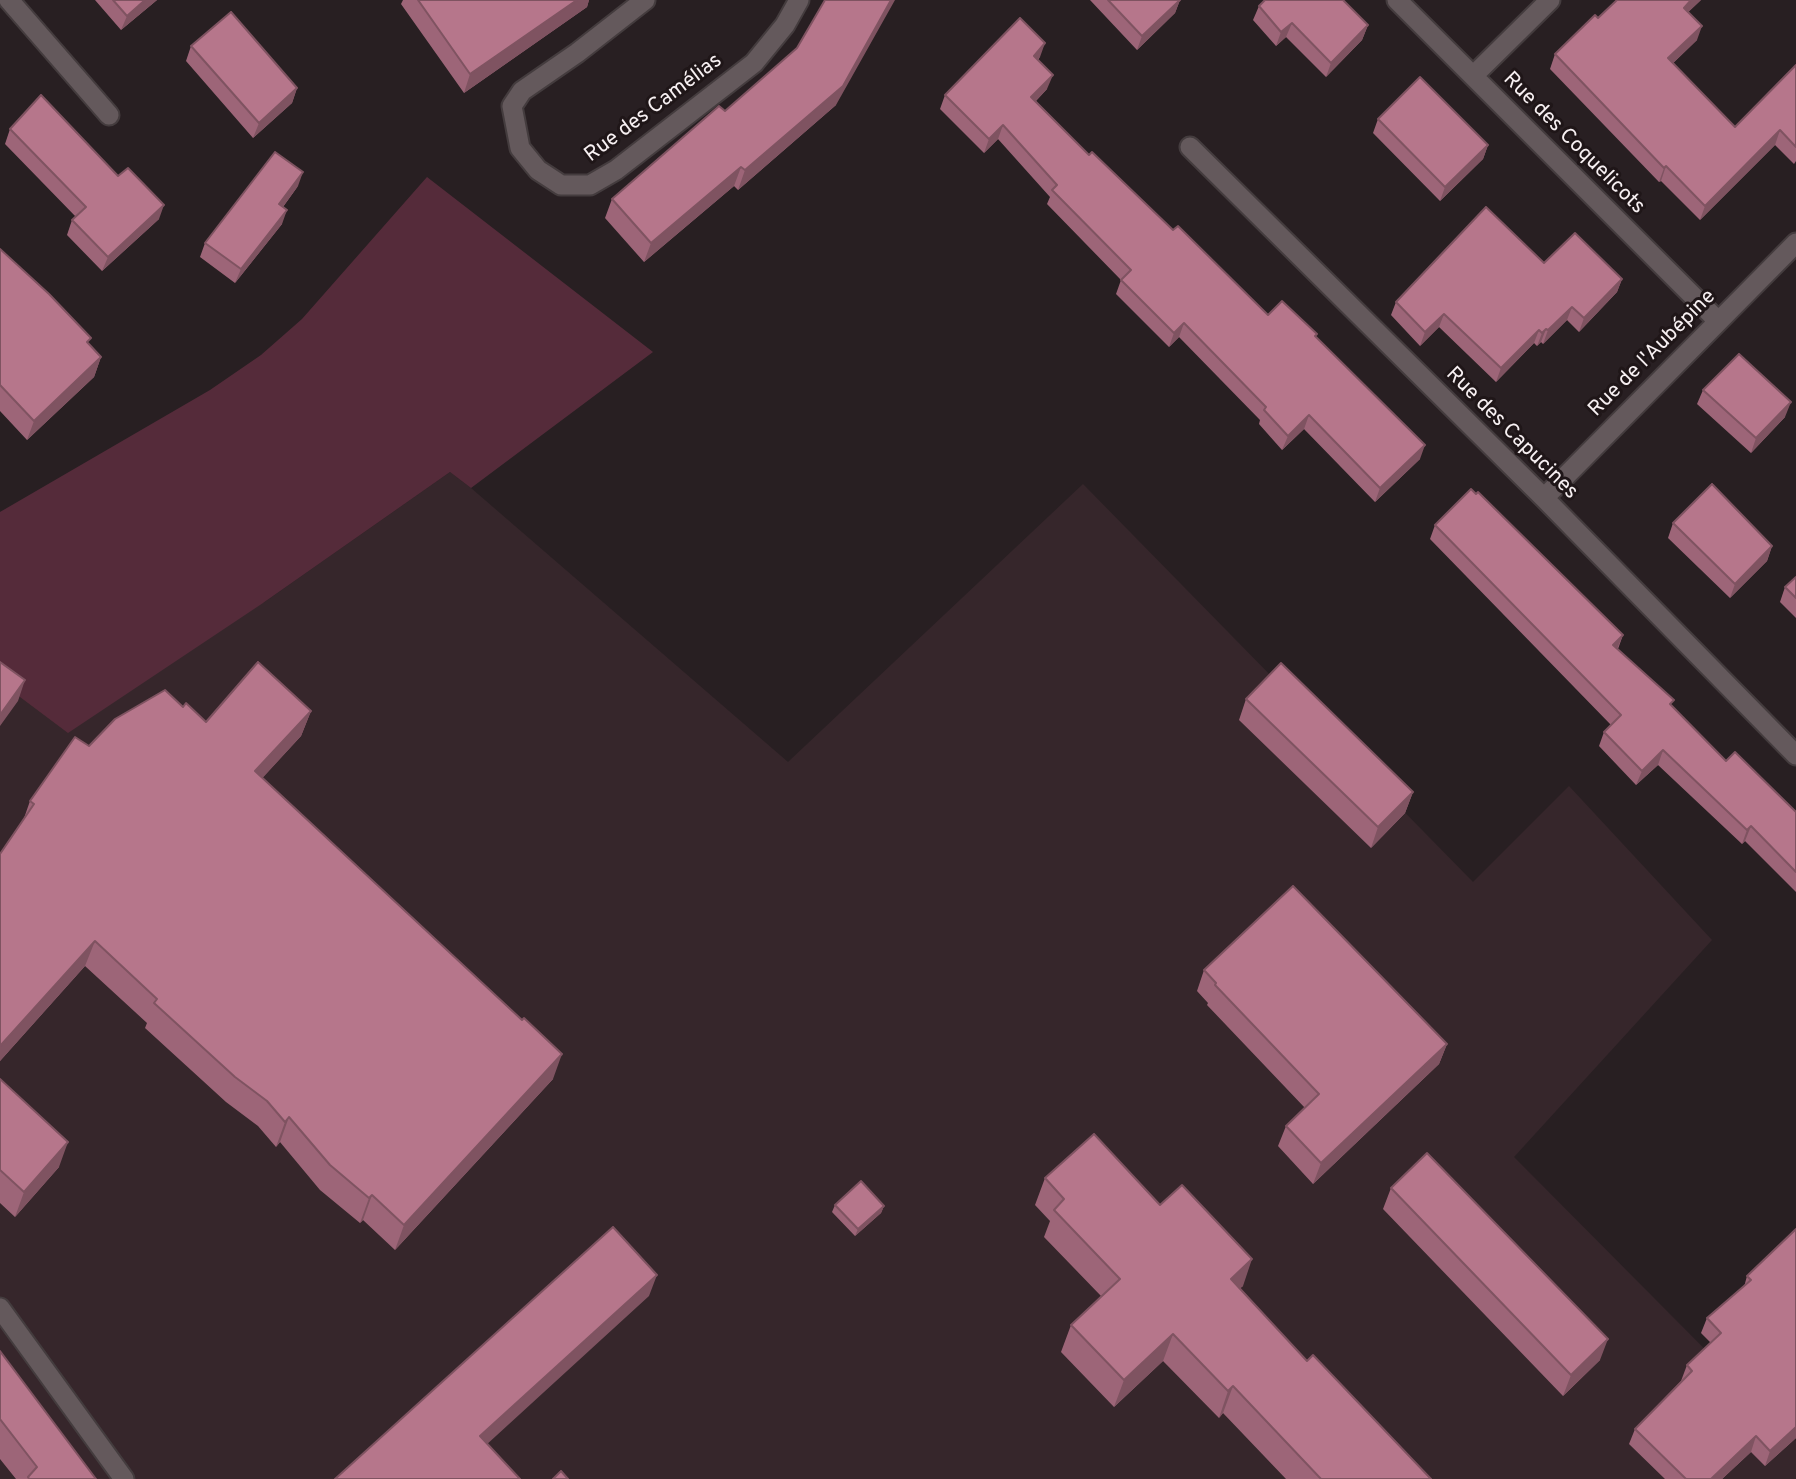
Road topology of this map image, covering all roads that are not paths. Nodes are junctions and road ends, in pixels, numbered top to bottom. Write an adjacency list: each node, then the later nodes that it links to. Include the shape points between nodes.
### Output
1 (9, 0): 7 (street)
2 (645, 0): 3 (street, Rue des Camélias, via 522,91 512,106 520,148 538,170 561,185 590,185 616,170 754,62)
3 (799, 0)
4 (1397, 0): 6 (street, Rue des Coquelicots)
5 (1550, 0): 6 (street)
6 (1473, 76): 10 (street, Rue des Coquelicots)
7 (109, 115)
8 (1190, 147): 11 (street, Rue des Capucines)
9 (1796, 243): 10 (street, Rue de l'Aubépine)
10 (1717, 321): 11 (street, Rue de l'Aubépine)
11 (1544, 498): 12 (street, Rue des Capucines)
12 (1796, 755)
13 (0, 1308): 14 (street)
14 (124, 1479)

